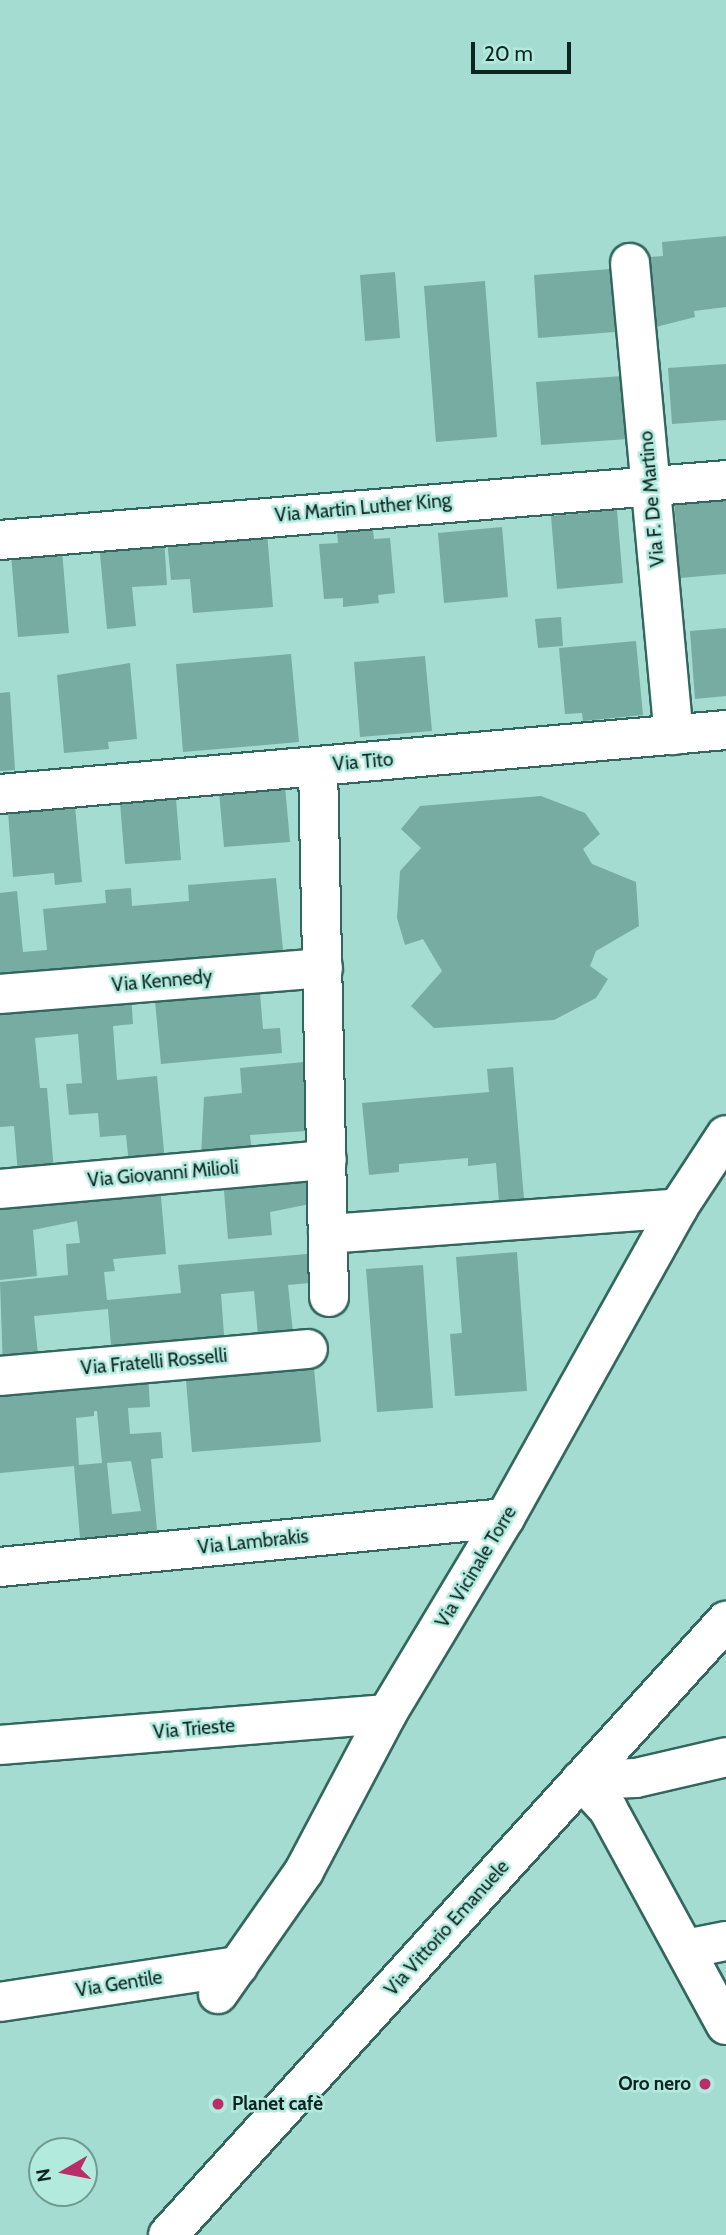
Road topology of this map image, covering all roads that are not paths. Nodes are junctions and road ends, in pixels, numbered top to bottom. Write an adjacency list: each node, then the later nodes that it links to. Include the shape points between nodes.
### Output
1 (629, 263): 3 (street, Via F. De Martino)
2 (726, 480): 3 (street, Via Martin Luther King)
3 (650, 483): 4 (street, Via Martin Luther King); 6 (street, Via F. De Martino)
4 (0, 540)
5 (726, 730): 6 (street, Via Tito)
6 (674, 735): 7 (street, Via Tito)
7 (318, 766): 8 (street, Via Tito); 9 (street)
8 (0, 794)
9 (323, 968): 10 (street, Via Kennedy); 12 (street)
10 (0, 994)
11 (726, 1135): 14 (street, Via Vicinale Torre)
12 (327, 1160): 13 (street, Via Giovanni Milioli); 15 (street)
13 (0, 1189)
14 (678, 1208): 15 (street); 19 (street, Via Vicinale Torre)
15 (328, 1234): 16 (street)
16 (329, 1297)
17 (308, 1349): 18 (street, Via Fratelli Rosselli)
18 (0, 1376)
19 (505, 1518): 20 (street, Via Lambrakis); 22 (street, Via Vicinale Torre)
20 (0, 1567)
21 (726, 1621): 25 (street, Via Vittorio Emanuele)
22 (387, 1714): 23 (street, Via Trieste); 28 (street, Via Vicinale Torre, via 304,1871)
23 (0, 1745)
24 (726, 1757): 25 (street, via 636,1778)
25 (581, 1780): 27 (street, via 608,1809); 31 (street, Via Vittorio Emanuele)
26 (726, 1941): 27 (street)
27 (687, 1949): 30 (street)
28 (228, 1980): 29 (street, Via Gentile)
29 (0, 2002)
30 (726, 2025)
31 (168, 2235)

